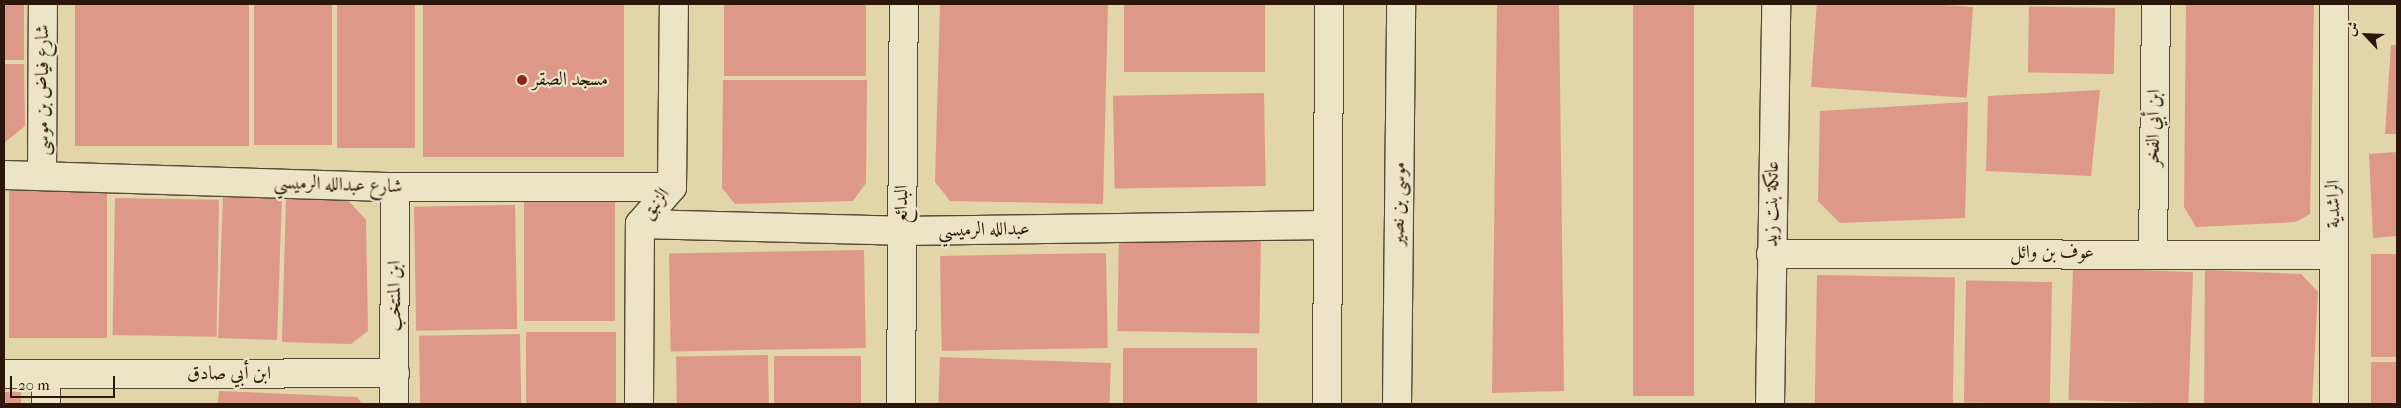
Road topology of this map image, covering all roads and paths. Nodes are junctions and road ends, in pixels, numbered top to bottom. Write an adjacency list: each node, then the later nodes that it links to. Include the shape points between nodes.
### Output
1 (43, 4): 10 (street, شارع فياض بن موسى)
2 (674, 4): 12 (street, الزنبق)
3 (904, 4): 15 (street, البدائع)
4 (1329, 4): 14 (street)
5 (1401, 4): 27 (street, موسى بن نصير)
6 (1776, 4): 17 (street, عاتكة بنت زيد)
7 (2156, 4): 16 (street, ابن أبي الفخر)
8 (2334, 4): 18 (street, الراشدية)
9 (4, 175): 10 (street, شارع عبدالله الرميسي)
10 (42, 176): 11 (street, شارع عبدالله الرميسي)
11 (395, 187): 12 (street, شارع عبدالله الرميسي); 20 (street, ابن المنتخب)
12 (672, 187): 13 (street, الزنبق)
13 (640, 224): 15 (street, عبدالله الرميسي); 24 (street, الزنبق)
14 (1328, 225): 15 (street, عبدالله الرميسي); 26 (street)
15 (901, 231): 25 (street, البدائع)
16 (2153, 252): 17 (street, عوف بن وائل); 18 (street, عوف بن وائل)
17 (1771, 254): 28 (street, عاتكة بنت زيد)
18 (2334, 255): 29 (street, الراشدية)
19 (4, 374): 21 (street, ابن أبي صادق)
20 (395, 374): 21 (street, ابن أبي صادق); 23 (street, ابن المنتخب)
21 (46, 375): 22 (street)
22 (46, 404)
23 (394, 404)
24 (639, 404)
25 (901, 404)
26 (1327, 404)
27 (1397, 404)
28 (1770, 404)
29 (2334, 404)

